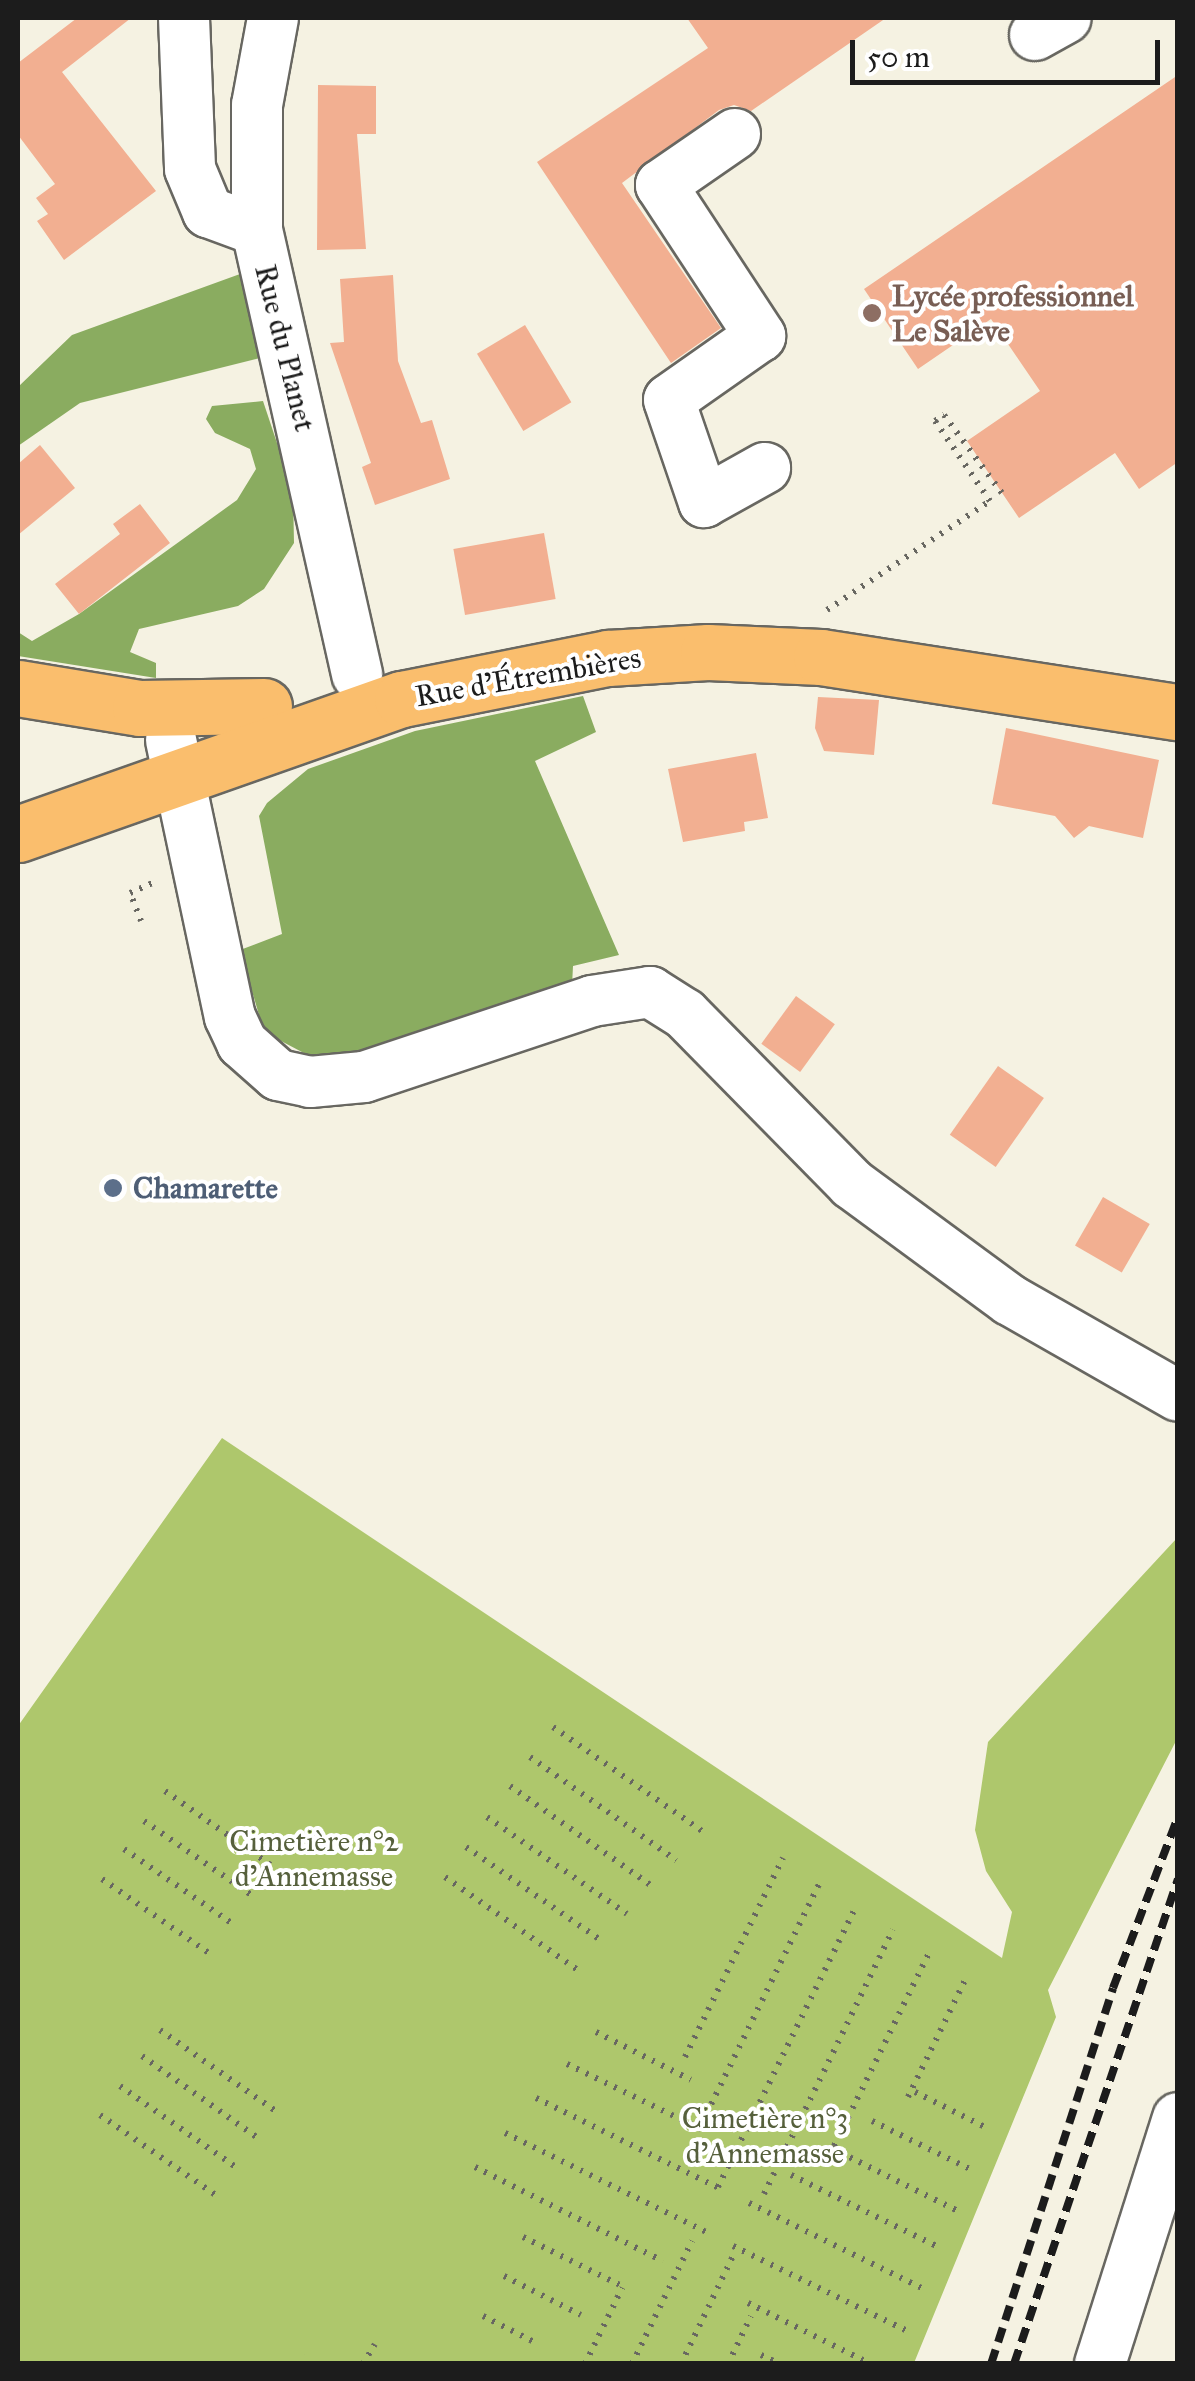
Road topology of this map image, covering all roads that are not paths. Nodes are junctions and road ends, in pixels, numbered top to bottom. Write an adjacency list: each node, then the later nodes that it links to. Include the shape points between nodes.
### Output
1 (184, 18): 4 (street, via 190,168 208,212)
2 (273, 18): 4 (street, Rue du Planet, via 257,105)
3 (735, 134): 5 (street, via 661,185 760,336 669,400 704,502)
4 (257, 230): 6 (street, Rue du Planet)
5 (765, 468)
6 (358, 675): 7 (main road, Rue d'Étrembières, via 517,637 686,619 824,623 1010,649); 9 (main road, Rue d'Étrembières)
7 (1171, 687): 10 (main road, Rue d'Étrembières, via 820,657 680,653 573,663)
8 (18, 688): 9 (main road, via 140,708)
9 (264, 706): 10 (main road, Rue d'Étrembières)
10 (174, 758): 11 (main road, Rue d'Étrembières); 12 (main road, Rue d'Étrembières); 13 (street, via 230,1017 242,1043 278,1075 310,1082 364,1076 592,1001 650,992 686,1014 852,1184 1010,1300)
11 (18, 796)
12 (18, 834)
13 (1178, 1396)
14 (1178, 2118): 15 (street)
15 (1100, 2364)

